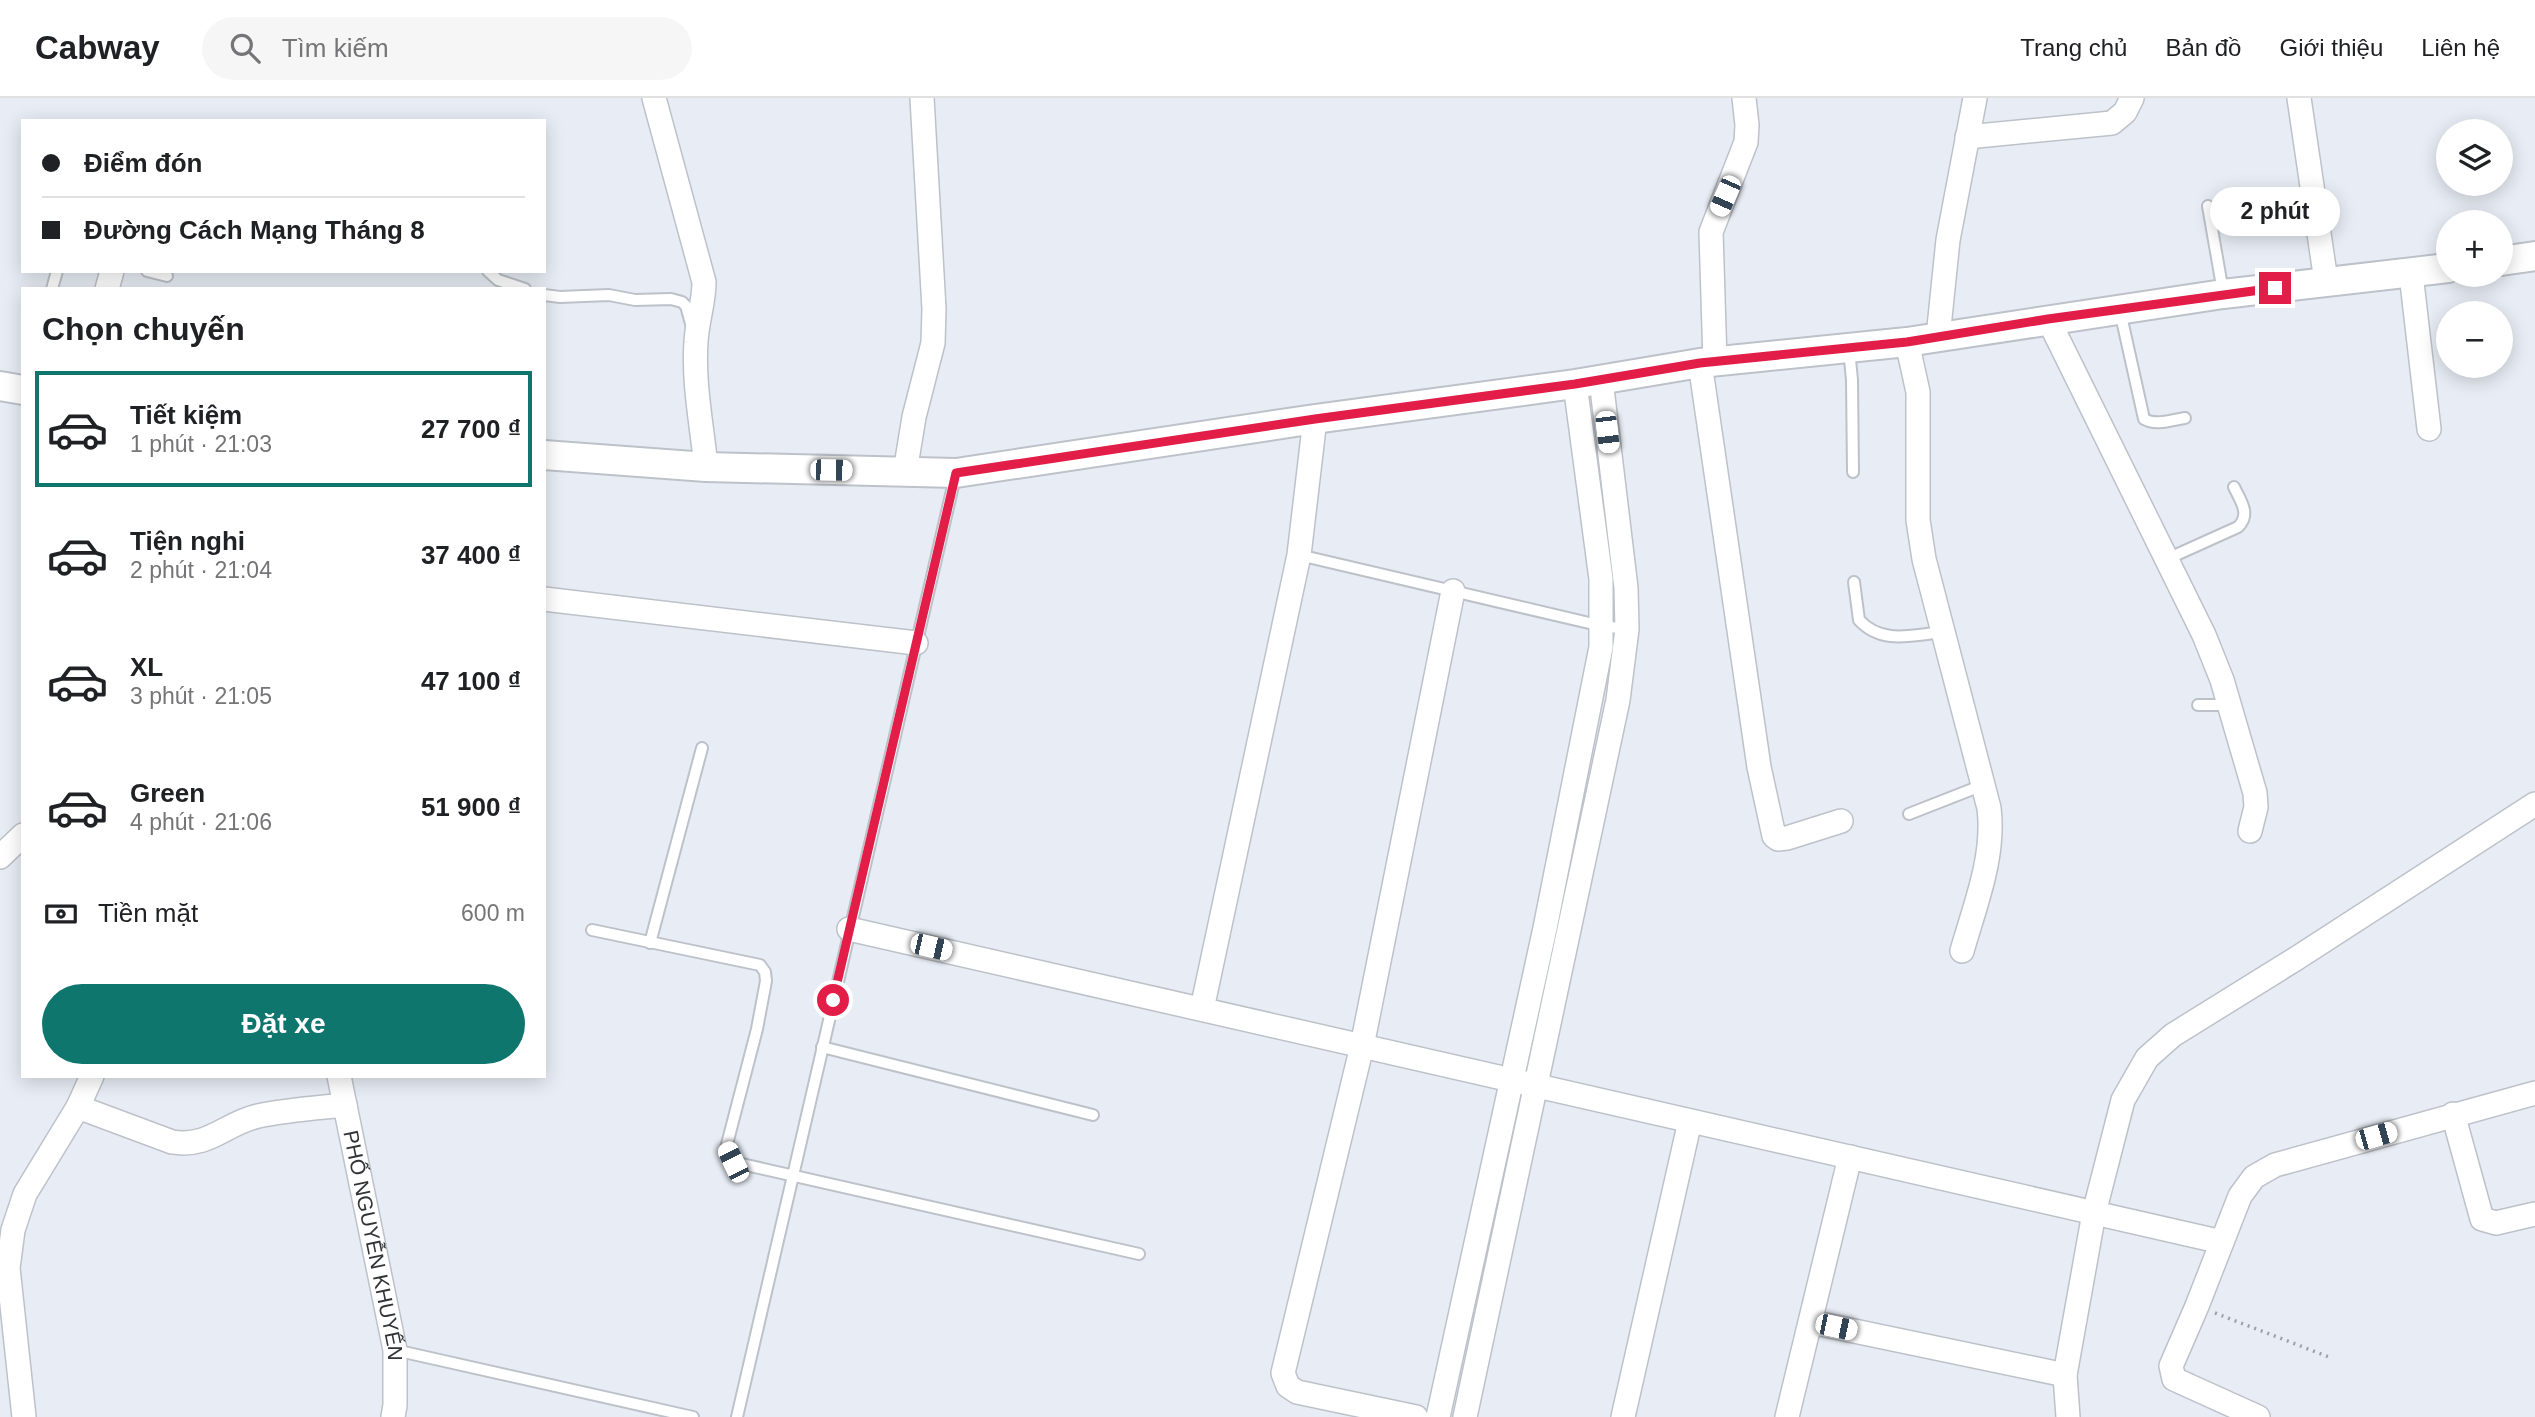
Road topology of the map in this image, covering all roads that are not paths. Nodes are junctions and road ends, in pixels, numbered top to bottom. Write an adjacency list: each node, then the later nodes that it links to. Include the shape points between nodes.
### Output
1 (654, 98): 23 (street, via 704,282)
2 (922, 98): 35 (street, via 933,343)
3 (1744, 98): 26 (street, via 1746,142 1712,232)
4 (1975, 98): 7 (street)
5 (2132, 98): 7 (street, via 2112,123)
6 (2299, 98): 16 (street)
7 (1967, 137): 22 (street, via 1948,240)
8 (2208, 206): 18 (lane)
9 (2535, 256): 10 (street)
10 (2513, 259)
11 (2436, 270): 14 (street)
12 (155, 273): 15 (lane)
13 (490, 273): 17 (lane)
14 (2412, 274): 16 (street); 32 (street)
15 (167, 276)
16 (2326, 281): 18 (street)
17 (519, 287)
18 (2223, 294): 20 (street)
19 (546, 295): 23 (lane, via 682,302)
20 (2120, 309): 21 (street); 30 (lane, via 2144,419)
21 (2048, 319): 22 (street); 40 (street)
22 (1938, 337): 24 (street)
23 (695, 340): 34 (street)
24 (1907, 342): 25 (street); 46 (street, via 1918,392 1918,520)
25 (1849, 348): 26 (street); 36 (lane)
26 (1707, 363): 27 (street); 54 (street, via 1757,754 1774,835 1787,838)
27 (1588, 382): 31 (street); 44 (street); 45 (street, via 1626,588)
28 (0, 386): 29 (street)
29 (21, 390)
30 (2185, 418)
31 (1315, 419): 37 (street); 39 (street)
32 (2430, 429)
33 (546, 455): 34 (street)
34 (706, 467): 35 (street)
35 (905, 472): 37 (street)
36 (1853, 472)
37 (956, 473): 47 (lane)
38 (2234, 487): 40 (lane, via 2245,520)
39 (1299, 555): 42 (lane); 64 (street)
40 (2167, 559): 49 (street, via 2204,635)
41 (1854, 582): 46 (lane, via 1859,620 1874,634)
42 (1453, 591): 44 (lane); 65 (street)
43 (546, 599): 47 (street)
44 (1602, 626): 45 (lane); 58 (street)
45 (1627, 629): 61 (street, via 1618,699)
46 (1943, 632): 51 (street)
47 (916, 643): 59 (lane)
48 (2198, 705): 49 (lane)
49 (2229, 705): 55 (street, via 2255,793)
50 (702, 748): 62 (lane)
51 (1983, 785): 53 (lane); 63 (street, via 1992,829 1990,850)
52 (2535, 804): 79 (street, via 2173,1035 2147,1058 2123,1100)
53 (1909, 814)
54 (1841, 821)
55 (2250, 831)
56 (21, 837): 57 (street)
57 (0, 857)
58 (1545, 928): 61 (street); 69 (street)
59 (849, 929): 64 (street); 66 (lane)
60 (592, 930): 62 (lane)
61 (1569, 933): 70 (street)
62 (650, 943): 78 (lane, via 760,965 765,972 757,1028 726,1148 733,1162)
63 (1962, 951)
64 (1202, 1009): 65 (street)
65 (1362, 1046): 69 (street); 90 (street, via 1283,1373 1297,1392)
66 (822, 1047): 75 (lane); 78 (lane)
67 (91, 1078): 73 (street)
68 (339, 1078): 72 (street, PHỐ NGUYỄN KHUYẾN)
69 (1511, 1080): 70 (street); 91 (street)
70 (1537, 1086): 76 (street); 92 (street)
71 (2535, 1093): 74 (street)
72 (345, 1105): 73 (street, via 259,1116 187,1145); 84 (street, PHỐ NGUYỄN KHUYẾN)
73 (78, 1107): 86 (street, via 26,1194 13,1230 8,1268)
74 (2453, 1114): 80 (street, via 2482,1219 2496,1223); 81 (street, via 2275,1165 2254,1177 2240,1196)
75 (1093, 1115)
76 (1690, 1121): 77 (street); 93 (street)
77 (1850, 1157): 79 (street); 83 (street)
78 (792, 1176): 82 (lane); 89 (lane)
79 (2094, 1213): 81 (street); 85 (street)
80 (2535, 1214)
81 (2222, 1242): 96 (street, via 2171,1373 2174,1379)
82 (1139, 1254)
83 (1811, 1322): 85 (street); 94 (street)
84 (395, 1350): 87 (street, PHỐ NGUYỄN KHUYẾN); 88 (lane)
85 (2065, 1375): 95 (street)
86 (23, 1417)
87 (393, 1417)
88 (693, 1417)
89 (737, 1417)
90 (1416, 1417)
91 (1438, 1417)
92 (1465, 1417)
93 (1623, 1417)
94 (1787, 1417)
95 (2068, 1417)
96 (2258, 1417)

